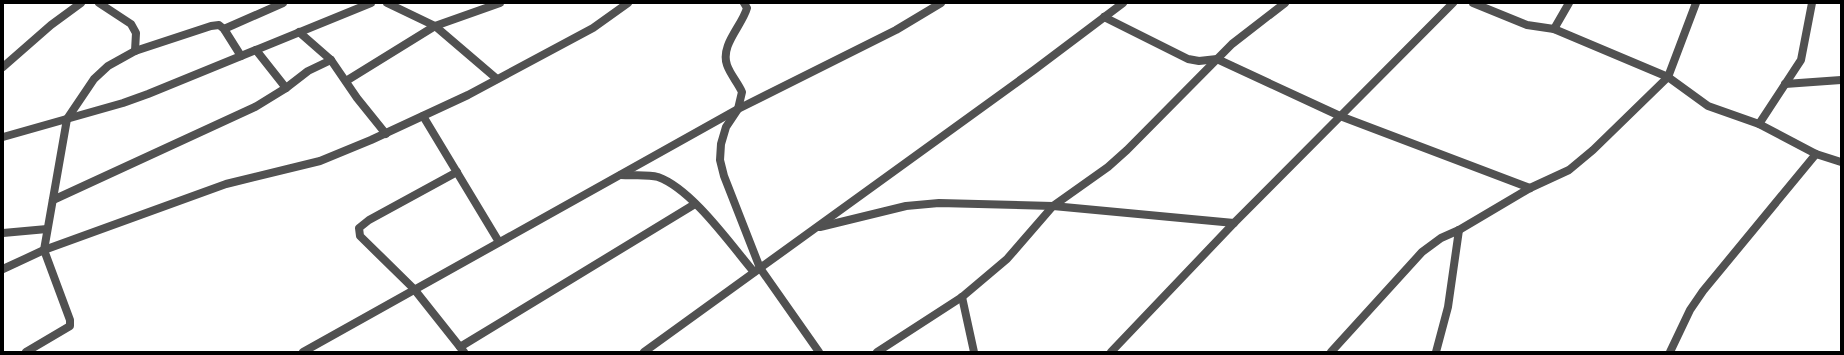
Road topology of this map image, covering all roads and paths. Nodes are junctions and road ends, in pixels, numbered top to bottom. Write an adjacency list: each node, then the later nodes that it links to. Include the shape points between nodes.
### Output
1 (81, 3): 27 (street, via 51,25)
2 (99, 3): 23 (street, via 131,24 136,33)
3 (283, 3): 19 (street)
4 (371, 3): 21 (street)
5 (387, 3): 18 (street)
6 (500, 3): 18 (street)
7 (628, 3): 29 (street, via 593,28)
8 (744, 3): 34 (street, via 747,8 746,18 724,55 727,66 742,92)
9 (941, 3): 34 (street, via 896,30)
10 (1123, 3): 17 (street)
11 (1285, 3): 25 (street, via 1232,44)
12 (1453, 3): 36 (street)
13 (1473, 3): 20 (street, via 1527,25)
14 (1569, 3): 20 (street)
15 (1696, 3): 28 (street)
16 (1812, 3): 32 (street, via 1801,60)
17 (1104, 17): 25 (street, via 1188,59); 50 (street)
18 (435, 26): 29 (street); 31 (street)
19 (224, 29): 23 (street, via 219,25 211,26); 24 (street)
20 (1554, 29): 28 (street)
21 (299, 32): 22 (street); 26 (street)
22 (256, 50): 24 (street); 33 (street)
23 (135, 51): 37 (street, via 108,66 94,79)
24 (241, 56): 37 (street, via 129,100)
25 (1217, 59): 36 (street); 48 (street, via 1127,150 1108,167)
26 (331, 60): 31 (street); 33 (street, via 304,73)
27 (3, 67)
28 (1668, 77): 38 (street, via 1708,106); 45 (street, via 1593,150 1568,170)
29 (497, 79): 35 (street)
30 (1841, 80): 32 (street)
31 (346, 81): 39 (street)
32 (1785, 84): 38 (street)
33 (286, 88): 46 (street, via 220,124)
34 (738, 109): 44 (street); 57 (street, via 726,127 720,160)
35 (423, 116): 39 (street); 43 (street)
36 (1340, 116): 45 (street); 49 (street)
37 (66, 119): 40 (street); 46 (street)
38 (1759, 124): 41 (street)
39 (386, 134): 55 (street, via 320,161 226,184)
40 (3, 137)
41 (1816, 154): 42 (street); 70 (street, via 1703,291 1690,310)
42 (1841, 162)
43 (457, 172): 54 (street); 58 (street, via 359,228 360,236)
44 (620, 175): 47 (street, via 657,177 671,183); 54 (street)
45 (1530, 188): 52 (street)
46 (53, 200): 51 (street)
47 (695, 204): 57 (street); 60 (street)
48 (1053, 206): 49 (street); 50 (street, via 939,203 906,206); 59 (street, via 1007,259)
49 (1234, 223): 67 (street)
50 (816, 228): 57 (street)
51 (47, 229): 53 (street); 55 (street)
52 (1459, 230): 68 (street, via 1441,238 1422,252); 69 (street, via 1450,301)
53 (3, 232)
54 (499, 242): 58 (street)
55 (44, 250): 56 (street); 61 (street, via 70,326)
56 (3, 269)
57 (757, 270): 63 (street); 64 (street)
58 (414, 289): 60 (street); 62 (street)
59 (962, 297): 65 (street); 66 (street)
60 (462, 349)
61 (26, 352)
62 (303, 352)
63 (644, 352)
64 (819, 352)
65 (877, 352)
66 (974, 352)
67 (1111, 352)
68 (1332, 352)
69 (1436, 352)
70 (1670, 352)

